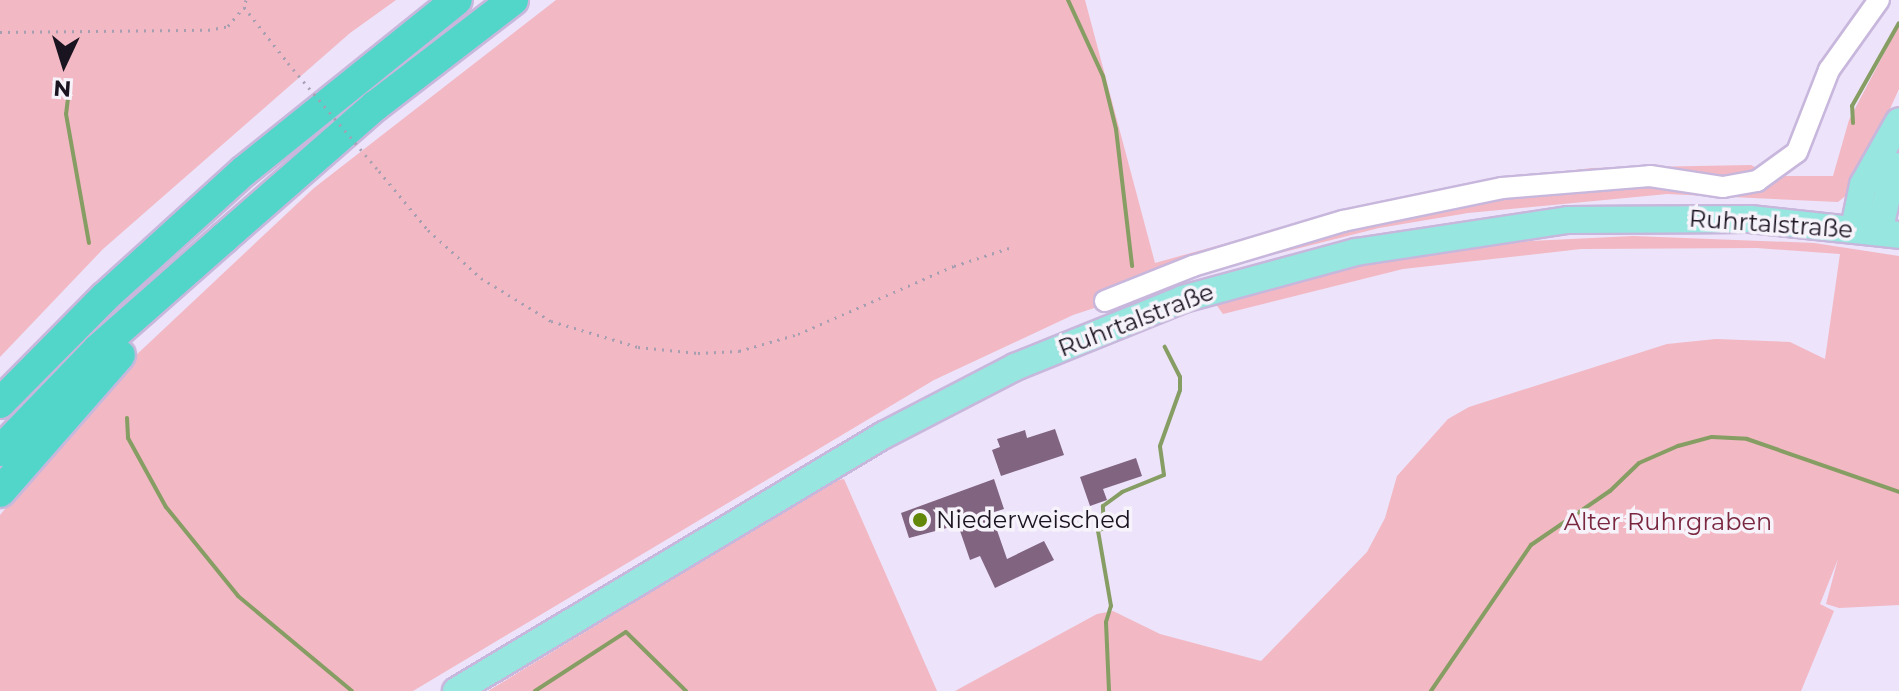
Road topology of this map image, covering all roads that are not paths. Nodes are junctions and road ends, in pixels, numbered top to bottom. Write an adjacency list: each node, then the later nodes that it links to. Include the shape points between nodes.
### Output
1 (457, 0): 9 (highway, via 244,171 105,297)
2 (513, 0): 7 (highway, via 375,106)
3 (1879, 0): 8 (lane, via 1829,70 1797,152 1757,181 1723,187 1650,176 1594,178 1436,200 1343,221 1193,266)
4 (1895, 130): 5 (main road); 6 (main road, via 1863,185)
5 (1896, 174): 6 (main road)
6 (1877, 232): 12 (main road, Ruhrtalstraße, via 1638,217 1507,226 1356,252 1183,299 1015,367 884,435)
7 (224, 238): 10 (highway, via 98,349); 11 (highway)
8 (1105, 301)
9 (0, 403)
10 (0, 451)
11 (0, 492)
12 (456, 691)

